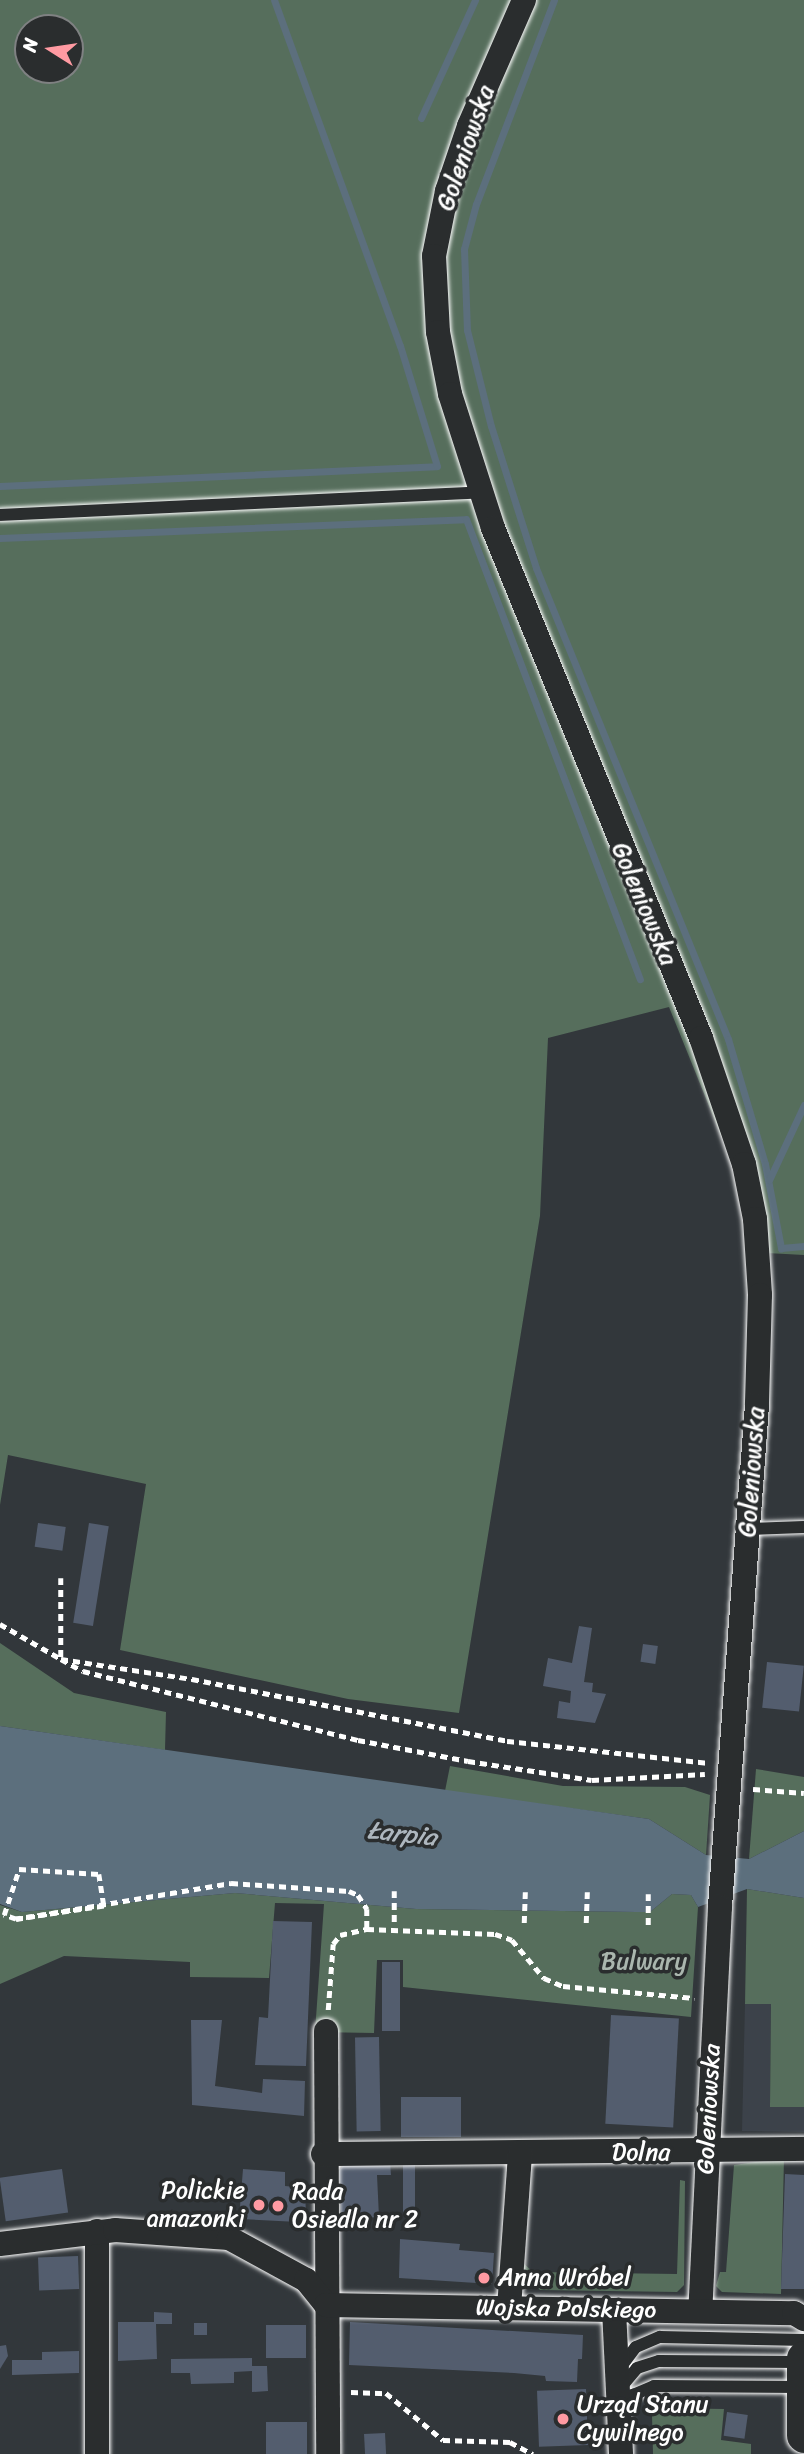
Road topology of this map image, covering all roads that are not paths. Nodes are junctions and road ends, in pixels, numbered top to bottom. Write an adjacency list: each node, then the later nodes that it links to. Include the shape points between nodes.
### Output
1 (524, 0): 2 (street, Goleniowska, via 465,139 447,191 434,256 438,332 450,394)
2 (482, 492): 3 (lane); 5 (street, Goleniowska, via 547,667 701,1038 744,1164 755,1219 760,1295)
3 (0, 515)
4 (804, 1527): 5 (lane)
5 (749, 1529): 8 (street, Goleniowska, via 724,1840)
6 (326, 2031): 10 (street)
7 (804, 2149): 8 (street, Dolna)
8 (706, 2152): 9 (street, Dolna); 16 (street, Goleniowska)
9 (520, 2153): 10 (street, Dolna); 14 (street)
10 (323, 2154): 13 (street)
11 (97, 2231): 12 (street); 13 (street, via 229,2238 306,2280); 20 (street)
12 (0, 2244)
13 (326, 2305): 14 (street, Wojska Polskiego); 21 (street)
14 (509, 2308): 15 (street, Wojska Polskiego)
15 (614, 2310): 16 (street, Wojska Polskiego); 19 (street)
16 (700, 2311): 17 (street, Wojska Polskiego, via 794,2313)
17 (804, 2319)
18 (803, 2382): 19 (lane, via 653,2386); 19 (lane, via 652,2362 625,2379); 19 (lane, via 660,2337 632,2350); 23 (street)
19 (619, 2400): 22 (street)
20 (97, 2454)
21 (328, 2454)
22 (621, 2454)
23 (796, 2454)

